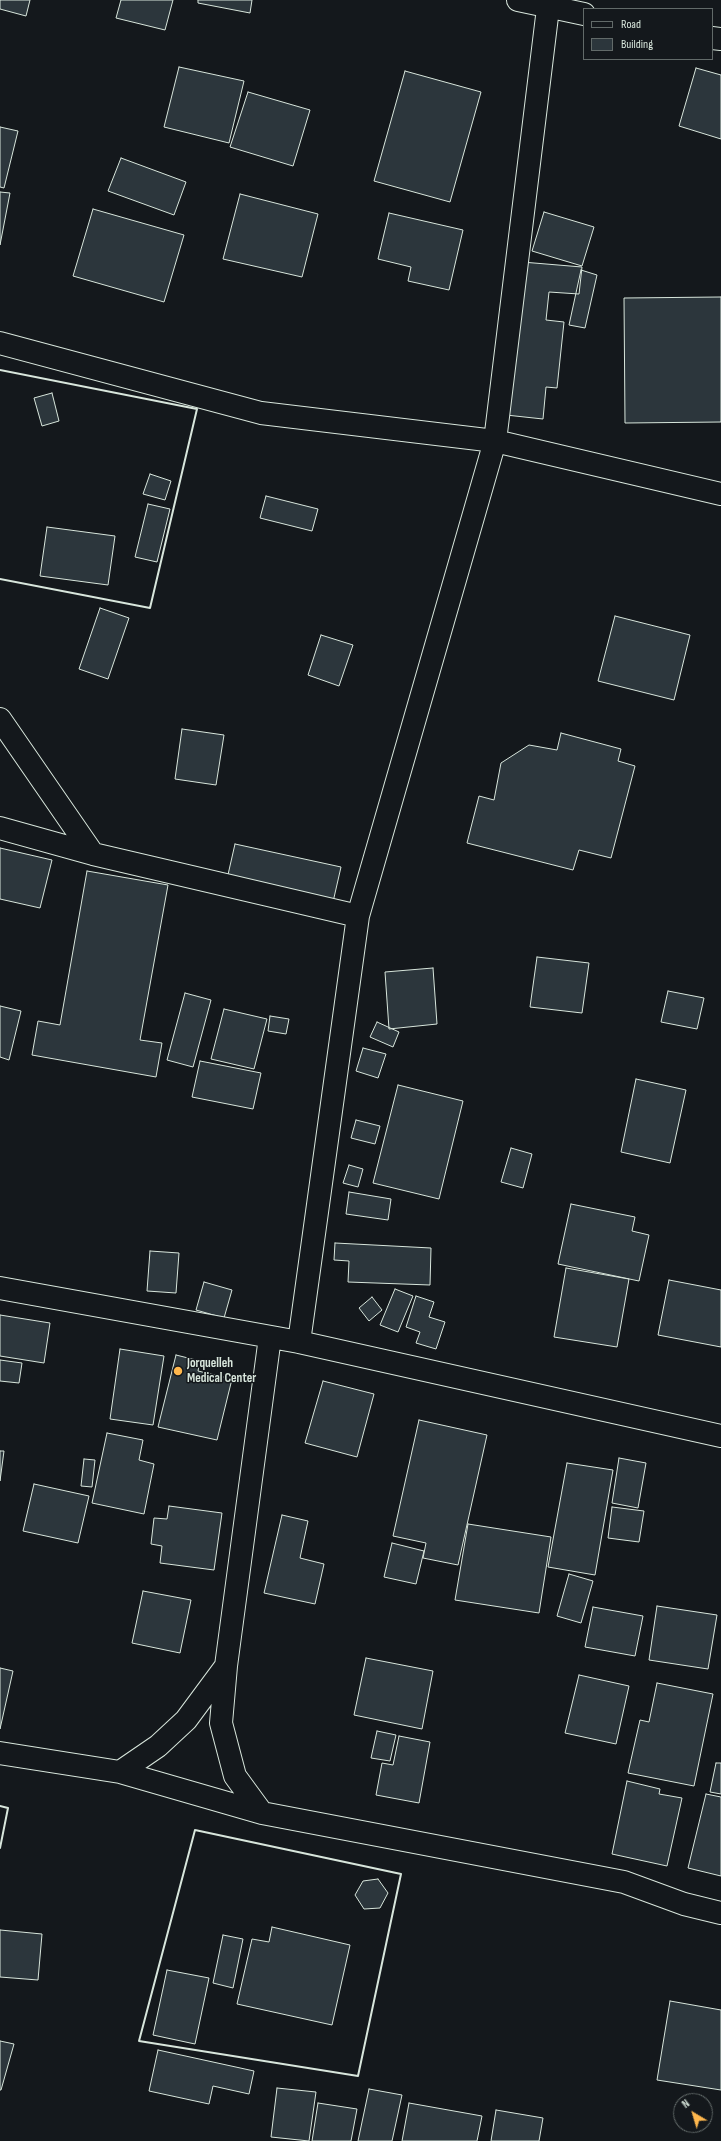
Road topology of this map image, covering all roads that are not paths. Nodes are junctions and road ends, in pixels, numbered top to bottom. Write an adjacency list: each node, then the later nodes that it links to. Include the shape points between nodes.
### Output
1 (518, 0): 2 (street)
2 (548, 4): 3 (street); 5 (street)
3 (583, 14)
4 (0, 342): 5 (street, via 261,413)
5 (495, 441): 6 (street); 10 (street)
6 (721, 494)
7 (0, 719): 9 (street)
8 (0, 828): 9 (street)
9 (93, 854): 10 (street)
10 (358, 916): 13 (street)
11 (0, 1288): 12 (street)
12 (270, 1337): 13 (street); 15 (street)
13 (299, 1342): 14 (street)
14 (721, 1436)
15 (226, 1666): 17 (street, via 186,1720 158,1746); 18 (street, via 221,1723 235,1776)
16 (0, 1753): 17 (street)
17 (120, 1772): 18 (street)
18 (262, 1813): 19 (street, via 624,1882 684,1904)
19 (721, 1913)

